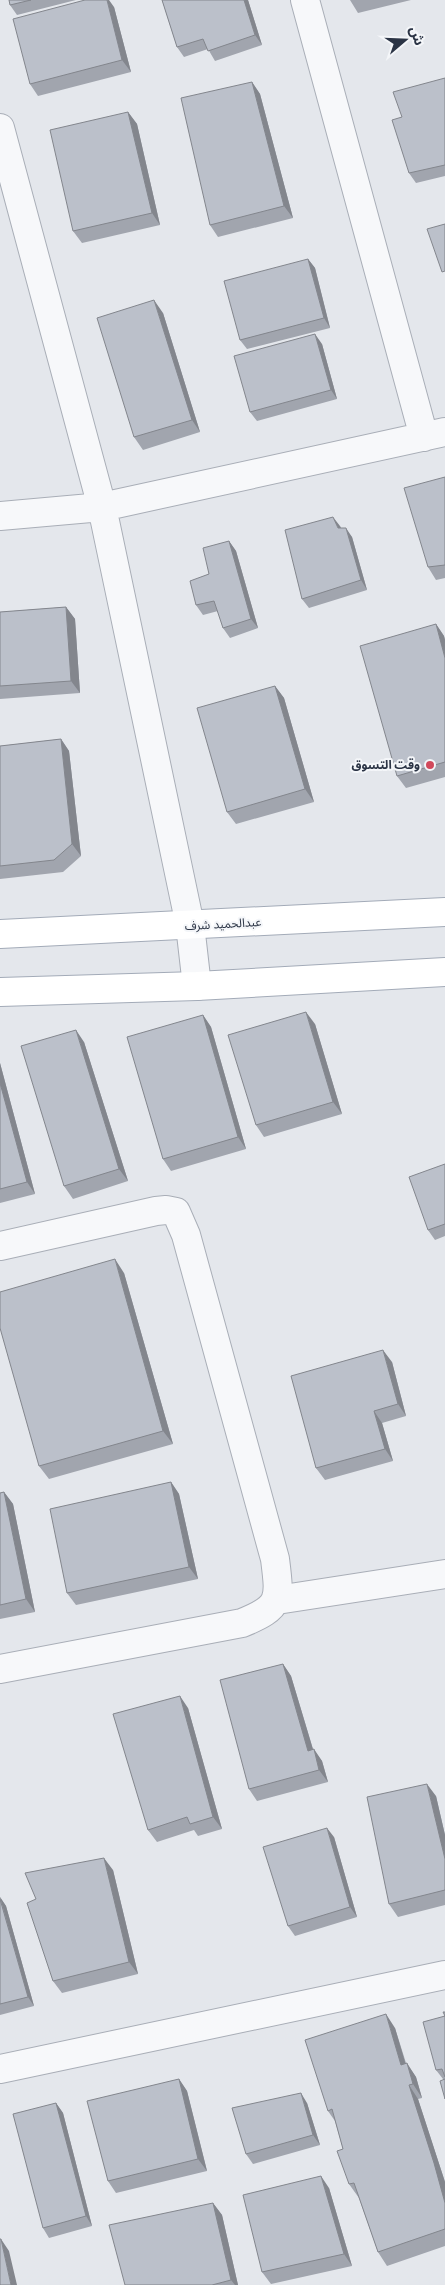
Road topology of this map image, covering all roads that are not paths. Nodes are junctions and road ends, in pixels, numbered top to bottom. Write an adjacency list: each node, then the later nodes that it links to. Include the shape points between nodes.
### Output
1 (305, 0): 4 (street)
2 (0, 128): 3 (street)
3 (8, 190): 5 (street)
4 (435, 435): 5 (street)
5 (102, 507): 6 (street); 8 (street)
6 (0, 516)
7 (445, 912): 8 (main road, عبدالحميد شرف)
8 (190, 925): 9 (main road, عبدالحميد شرف); 11 (street)
9 (0, 934)
10 (445, 972): 11 (main road)
11 (197, 986): 12 (main road)
12 (0, 992)
13 (0, 1246): 15 (street, via 156,1211 176,1212 186,1235 275,1559)
14 (445, 1574): 15 (street)
15 (277, 1600): 16 (street, via 265,1614 242,1623)
16 (0, 1669)
17 (445, 1975): 18 (street)
18 (0, 2069)

